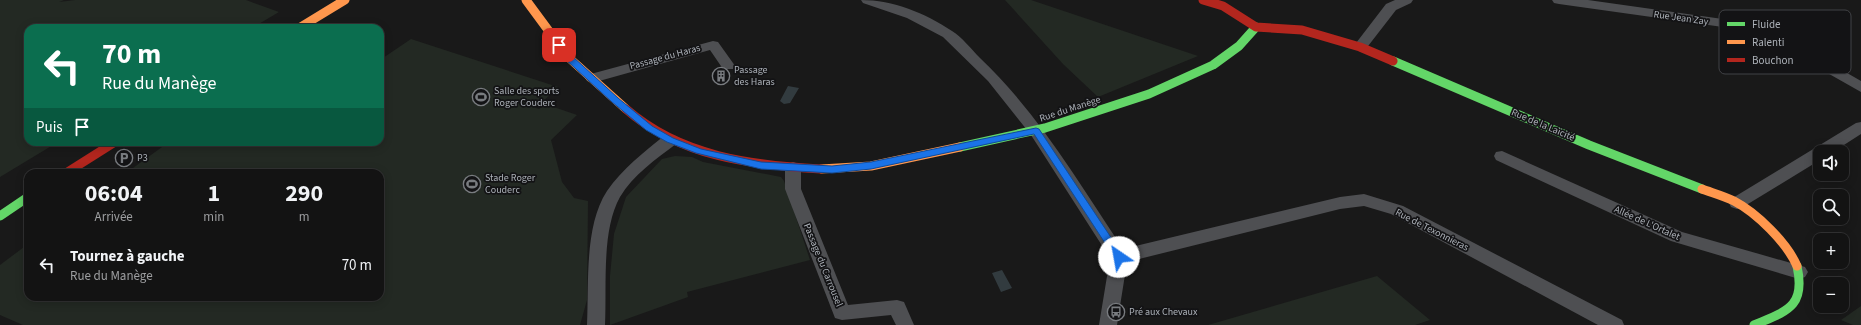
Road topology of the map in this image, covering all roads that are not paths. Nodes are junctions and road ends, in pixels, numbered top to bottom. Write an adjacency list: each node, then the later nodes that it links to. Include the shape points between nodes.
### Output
1 (345, 0): 8 (street)
2 (526, 0): 13 (street, Rue du Manège, via 568,57)
3 (868, 0): 16 (street, via 912,14 948,34 993,78)
4 (1203, 0): 9 (street, via 1223,6)
5 (1406, 0): 10 (street, via 1391,7)
6 (1559, 0): 7 (street, Rue Jean Zay)
7 (1719, 22)
8 (306, 24)
9 (1256, 27): 10 (street, Rue de la Laïcité, via 1302,30); 16 (street, Rue du Manège, via 1239,46 1213,65 1149,94)
10 (1360, 47): 25 (street, Rue de la Laïcité, via 1589,145)
11 (728, 66): 13 (street, Passage du Haras, via 713,45)
12 (1838, 74): 14 (street, Rue Jean Zay)
13 (592, 78): 17 (street, Rue du Manège, via 649,128)
14 (1861, 87)
15 (1861, 127): 18 (street)
16 (1036, 131): 22 (street, Rue du Manège, via 871,166 832,170); 27 (street)
17 (670, 140): 22 (street, Rue du Manège, via 732,160 761,166); 29 (street, via 638,166 612,196 601,231)
18 (1832, 145)
19 (109, 146): 23 (street)
20 (1502, 156): 28 (street, Allée de L'Ortalet, via 1677,237)
21 (1813, 157): 25 (street)
22 (793, 168): 30 (street, Passage du Carrousel, via 793,189 842,313 897,307)
23 (72, 169)
24 (24, 200): 26 (street)
25 (1737, 203): 28 (street, Rue de la Laïcité, via 1777,237 1794,258)
26 (0, 216)
27 (1119, 257): 31 (street); 32 (street, Rue de Texonnieras, via 1340,203 1364,200 1396,210)
28 (1799, 272): 33 (street, via 1799,296 1791,309)
29 (596, 325)
30 (905, 325)
31 (1108, 325)
32 (1615, 325)
33 (1754, 325)

